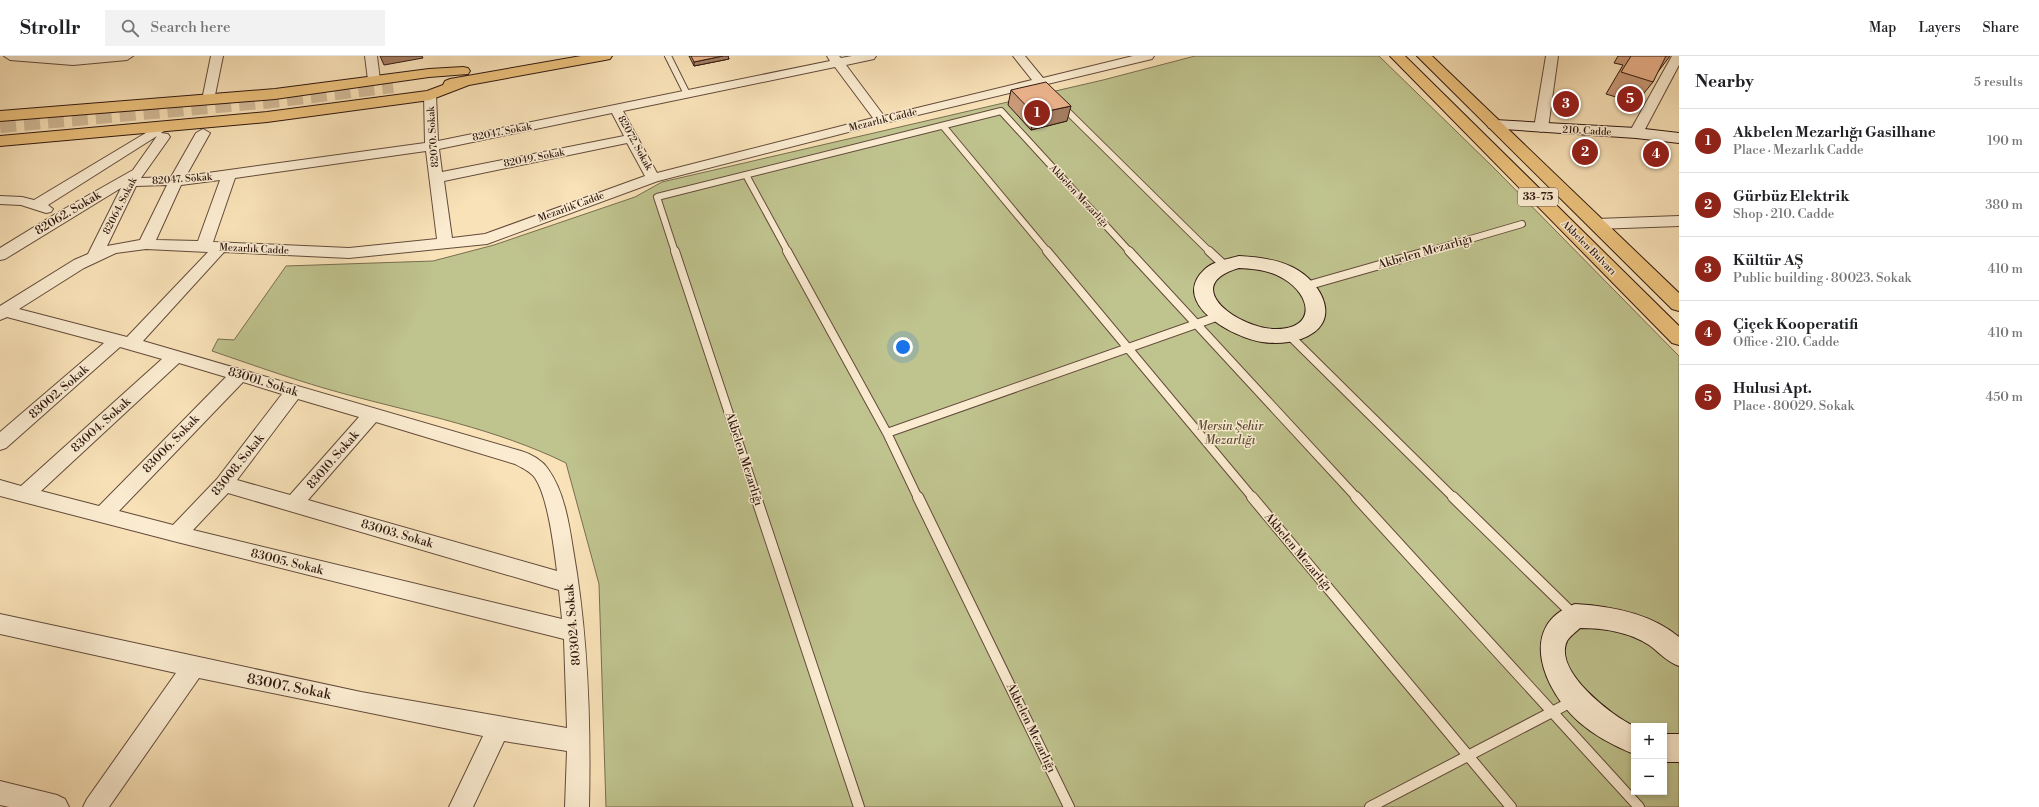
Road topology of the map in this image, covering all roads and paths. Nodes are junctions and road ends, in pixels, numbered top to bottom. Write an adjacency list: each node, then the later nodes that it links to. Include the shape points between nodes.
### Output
1 (10, 56): 15 (street, via 73,61)
2 (127, 56): 15 (street)
3 (217, 56): 24 (street)
4 (371, 56): 18 (street)
5 (547, 56): 17 (main road)
6 (605, 56): 17 (main road)
7 (668, 56): 21 (lane)
8 (870, 56): 16 (street, 82047. Sokak)
9 (1019, 56): 19 (street)
10 (1148, 56): 19 (street, Mezarlık Cadde)
11 (1397, 56): 62 (main road, Akbelen Bulvarı / 33-75)
12 (1424, 56): 28 (main road, Akbelen Bulvarı / 33-75)
13 (1552, 56): 30 (street)
14 (1678, 56): 33 (street)
15 (106, 57)
16 (835, 59): 21 (street, 82047. Sokak); 27 (street)
17 (464, 76): 18 (main road, via 429,72); 20 (main road); 22 (main road)
18 (374, 80): 24 (main road, via 275,94)
19 (1042, 85): 27 (street, Mezarlık Cadde)
20 (392, 90)
21 (687, 94): 25 (street, 82047. Sokak)
22 (430, 95): 31 (main road); 37 (street, 82070. Sokak)
23 (1055, 98): 55 (lane, via 1074,120)
24 (208, 100): 26 (main road)
25 (616, 109): 34 (street, 82072. Sokak); 37 (street, 82047. Sokak)
26 (0, 116)
27 (881, 120): 42 (street, Mezarlık Cadde)
28 (1496, 125): 30 (street, 210. Cadde); 49 (main road, Akbelen Bulvarı / 33-75)
29 (943, 126): 39 (lane, Akbelen Mezarlığı); 60 (lane, Akbelen Mezarlığı, via 1001,111); 64 (lane, Akbelen Mezarlığı)
30 (1541, 128): 33 (street, 210. Cadde)
31 (164, 132): 36 (main road); 40 (street, 82064. Sokak); 45 (street)
32 (203, 133): 43 (street)
33 (1636, 133): 35 (street, 210. Cadde)
34 (632, 138): 41 (street, 82049. Sokak); 42 (street, 82072. Sokak)
35 (1679, 138)
36 (0, 140)
37 (432, 146): 38 (street, 82047. Sokak); 41 (street, 82070. Sokak)
38 (229, 175): 43 (street, 82047. Sokak); 52 (street)
39 (746, 175): 69 (lane, Akbelen Mezarlığı); 96 (lane, Akbelen Mezarlığı, via 657,197)
40 (134, 177): 43 (street, 82047. Sokak); 46 (street, 82062. Sokak); 54 (street, 82064. Sokak)
41 (436, 178): 50 (street, 82070. Sokak)
42 (654, 178): 50 (street, Mezarlık Cadde, via 487,239)
43 (176, 181): 51 (street)
44 (3, 202): 45 (street)
45 (36, 205): 46 (street)
46 (62, 216): 53 (street, 82062. Sokak)
47 (1679, 221): 49 (street)
48 (1522, 224): 56 (lane, Akbelen Mezarlığı)
49 (1596, 224): 57 (main road, Akbelen Bulvarı / 33-75)
50 (445, 243): 52 (street, Mezarlık Cadde, via 349,253)
51 (146, 244): 52 (street, Mezarlık Cadde); 54 (street, Mezarlık Cadde, via 113,249)
52 (212, 246): 63 (street, 83002. Sokak)
53 (0, 255)
54 (94, 257): 58 (street, Mezarlık Cadde)
55 (1224, 265): 56 (street, via 1239,262 1275,267 1292,275); 59 (street, via 1212,272 1205,281 1204,292 1209,304)
56 (1306, 286): 61 (street, via 1315,298 1318,310 1314,322 1304,330)
57 (1679, 304)
58 (2, 313): 63 (street, 83001. Sokak)
59 (1219, 316): 60 (lane); 61 (street, via 1234,326 1252,333)
60 (1197, 324): 64 (lane); 84 (lane, Akbelen Mezarlığı)
61 (1289, 336): 79 (lane)
62 (1679, 338)
63 (124, 342): 65 (street, 83001. Sokak); 70 (street, 83002. Sokak)
64 (1129, 348): 69 (lane); 90 (lane, Akbelen Mezarlığı)
65 (176, 356): 66 (street, 83001. Sokak); 74 (street, 83004. Sokak)
66 (239, 375): 67 (street, 83001. Sokak); 76 (street, 83006. Sokak)
67 (294, 391): 68 (street, 83001. Sokak); 72 (street, 83008. Sokak)
68 (372, 414): 71 (street, 83001. Sokak); 75 (street, 83010. Sokak)
69 (887, 434): 97 (lane, Akbelen Mezarlığı)
70 (0, 443)
71 (521, 458): 78 (street, 803024. Sokak, via 539,470 552,495)
72 (224, 484): 75 (street, 83003. Sokak); 77 (street, 83008. Sokak)
73 (0, 488): 74 (street, 83005. Sokak)
74 (25, 494): 76 (street, 83005. Sokak)
75 (293, 505): 78 (street, 83003. Sokak)
76 (104, 514): 77 (street, 83005. Sokak)
77 (177, 534): 81 (street, 83005. Sokak)
78 (570, 584): 81 (street, 803024. Sokak)
79 (1575, 616): 82 (street, via 1599,616 1624,621 1650,632); 84 (street, via 1563,626 1554,640 1553,658 1561,678)
80 (0, 624): 83 (street, 83007. Sokak)
81 (575, 632): 87 (street, 803024. Sokak)
82 (1679, 654)
83 (193, 668): 85 (street, 83007. Sokak); 93 (street)
84 (1564, 705): 86 (street); 90 (lane); 100 (lane, Akbelen Mezarlığı)
85 (498, 729): 87 (street, 83007. Sokak); 94 (street)
86 (1631, 739)
87 (580, 742): 95 (street, 803024. Sokak)
88 (1667, 748): 89 (street)
89 (1679, 748)
90 (1468, 756): 98 (lane); 99 (lane, Akbelen Mezarlığı)
91 (0, 793): 92 (street)
92 (57, 807)
93 (95, 807)
94 (461, 807)
95 (577, 807)
96 (859, 807)
97 (1069, 807)
98 (1370, 807)
99 (1511, 807)
100 (1639, 807)

